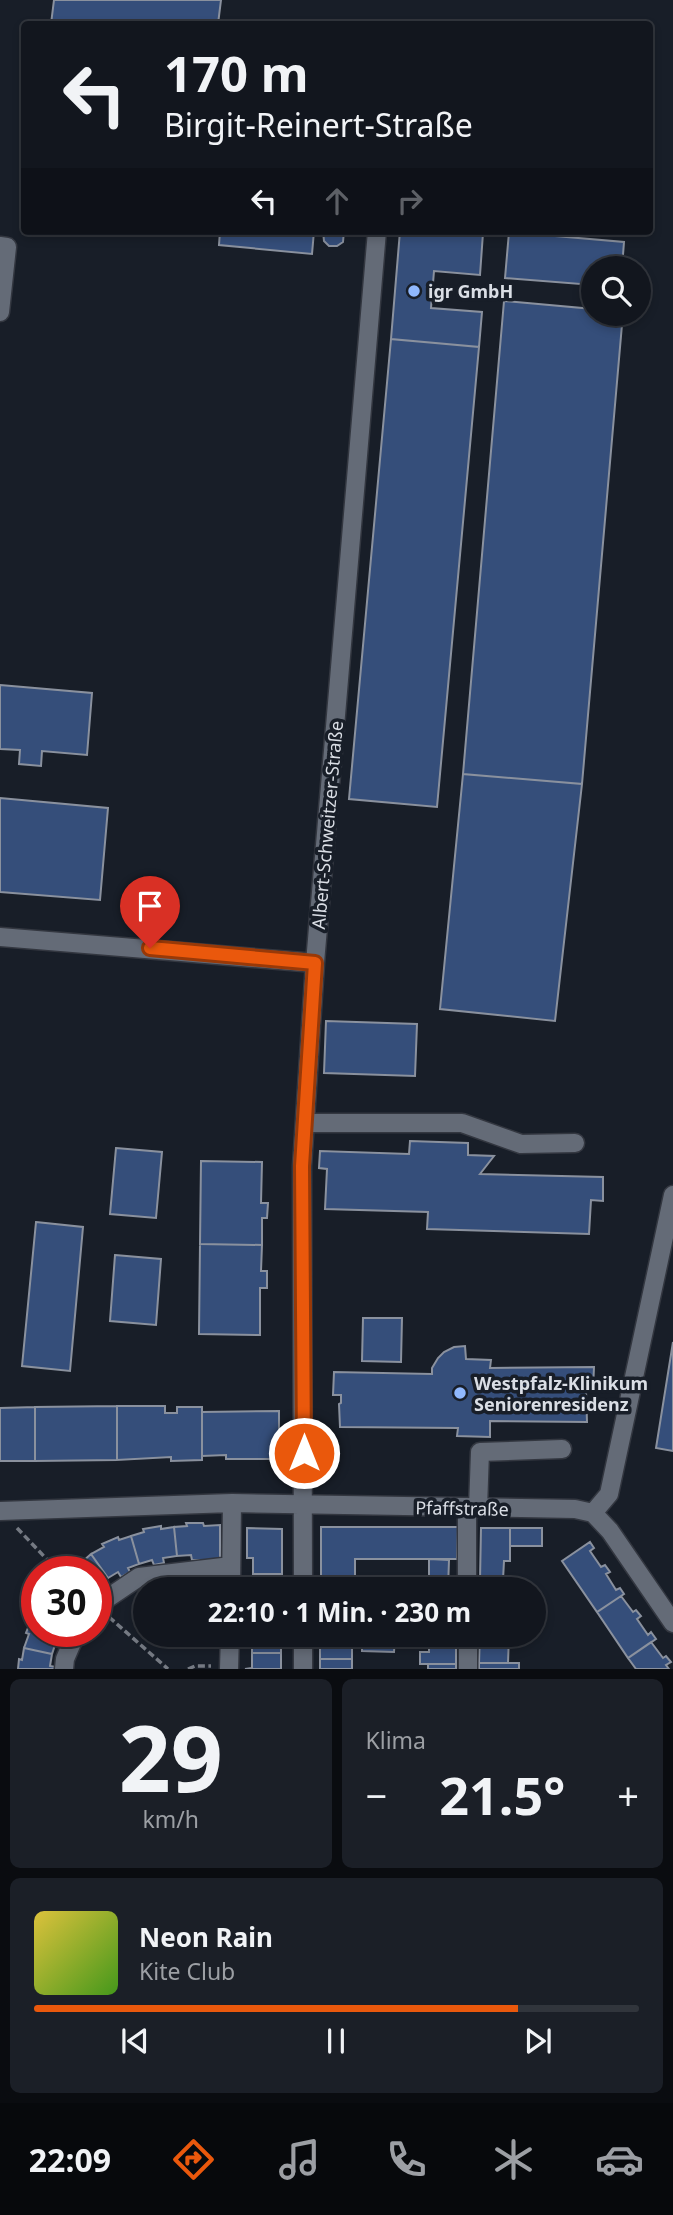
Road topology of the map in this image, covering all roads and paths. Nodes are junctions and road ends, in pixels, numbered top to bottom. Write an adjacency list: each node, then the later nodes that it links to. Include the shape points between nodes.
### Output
1 (377, 235): 5 (street, Albert-Schweitzer-Straße)
2 (3, 246): 3 (street)
3 (0, 313)
4 (0, 937): 5 (street)
5 (315, 963): 6 (street, Albert-Schweitzer-Straße)
6 (304, 1124): 7 (street, via 462,1123 521,1144); 11 (street, Albert-Schweitzer-Straße)
7 (575, 1143)
8 (673, 1195): 13 (street, via 609,1494)
9 (562, 1449): 12 (street, via 480,1452)
10 (232, 1503): 11 (street, Pfaffstraße); 14 (street, Pfaffstraße); 16 (street)
11 (304, 1504): 12 (street, Pfaffstraße); 18 (street, Albert-Schweitzer-Straße)
12 (473, 1508): 13 (street, Pfaffstraße); 19 (street)
13 (593, 1513): 22 (street)
14 (6, 1516): 15 (path)
15 (44, 1556)
16 (231, 1566): 17 (street); 20 (street, via 139,1577)
17 (231, 1577)
18 (303, 1577)
19 (468, 1577)
20 (112, 1595)
21 (112, 1620): 29 (path)
22 (673, 1623)
23 (70, 1647): 28 (street)
24 (227, 1647): 27 (street)
25 (303, 1647): 31 (street)
26 (468, 1647): 32 (street)
27 (223, 1667): 30 (path)
28 (64, 1669)
29 (168, 1669)
30 (188, 1669)
31 (303, 1669)
32 (468, 1669)

